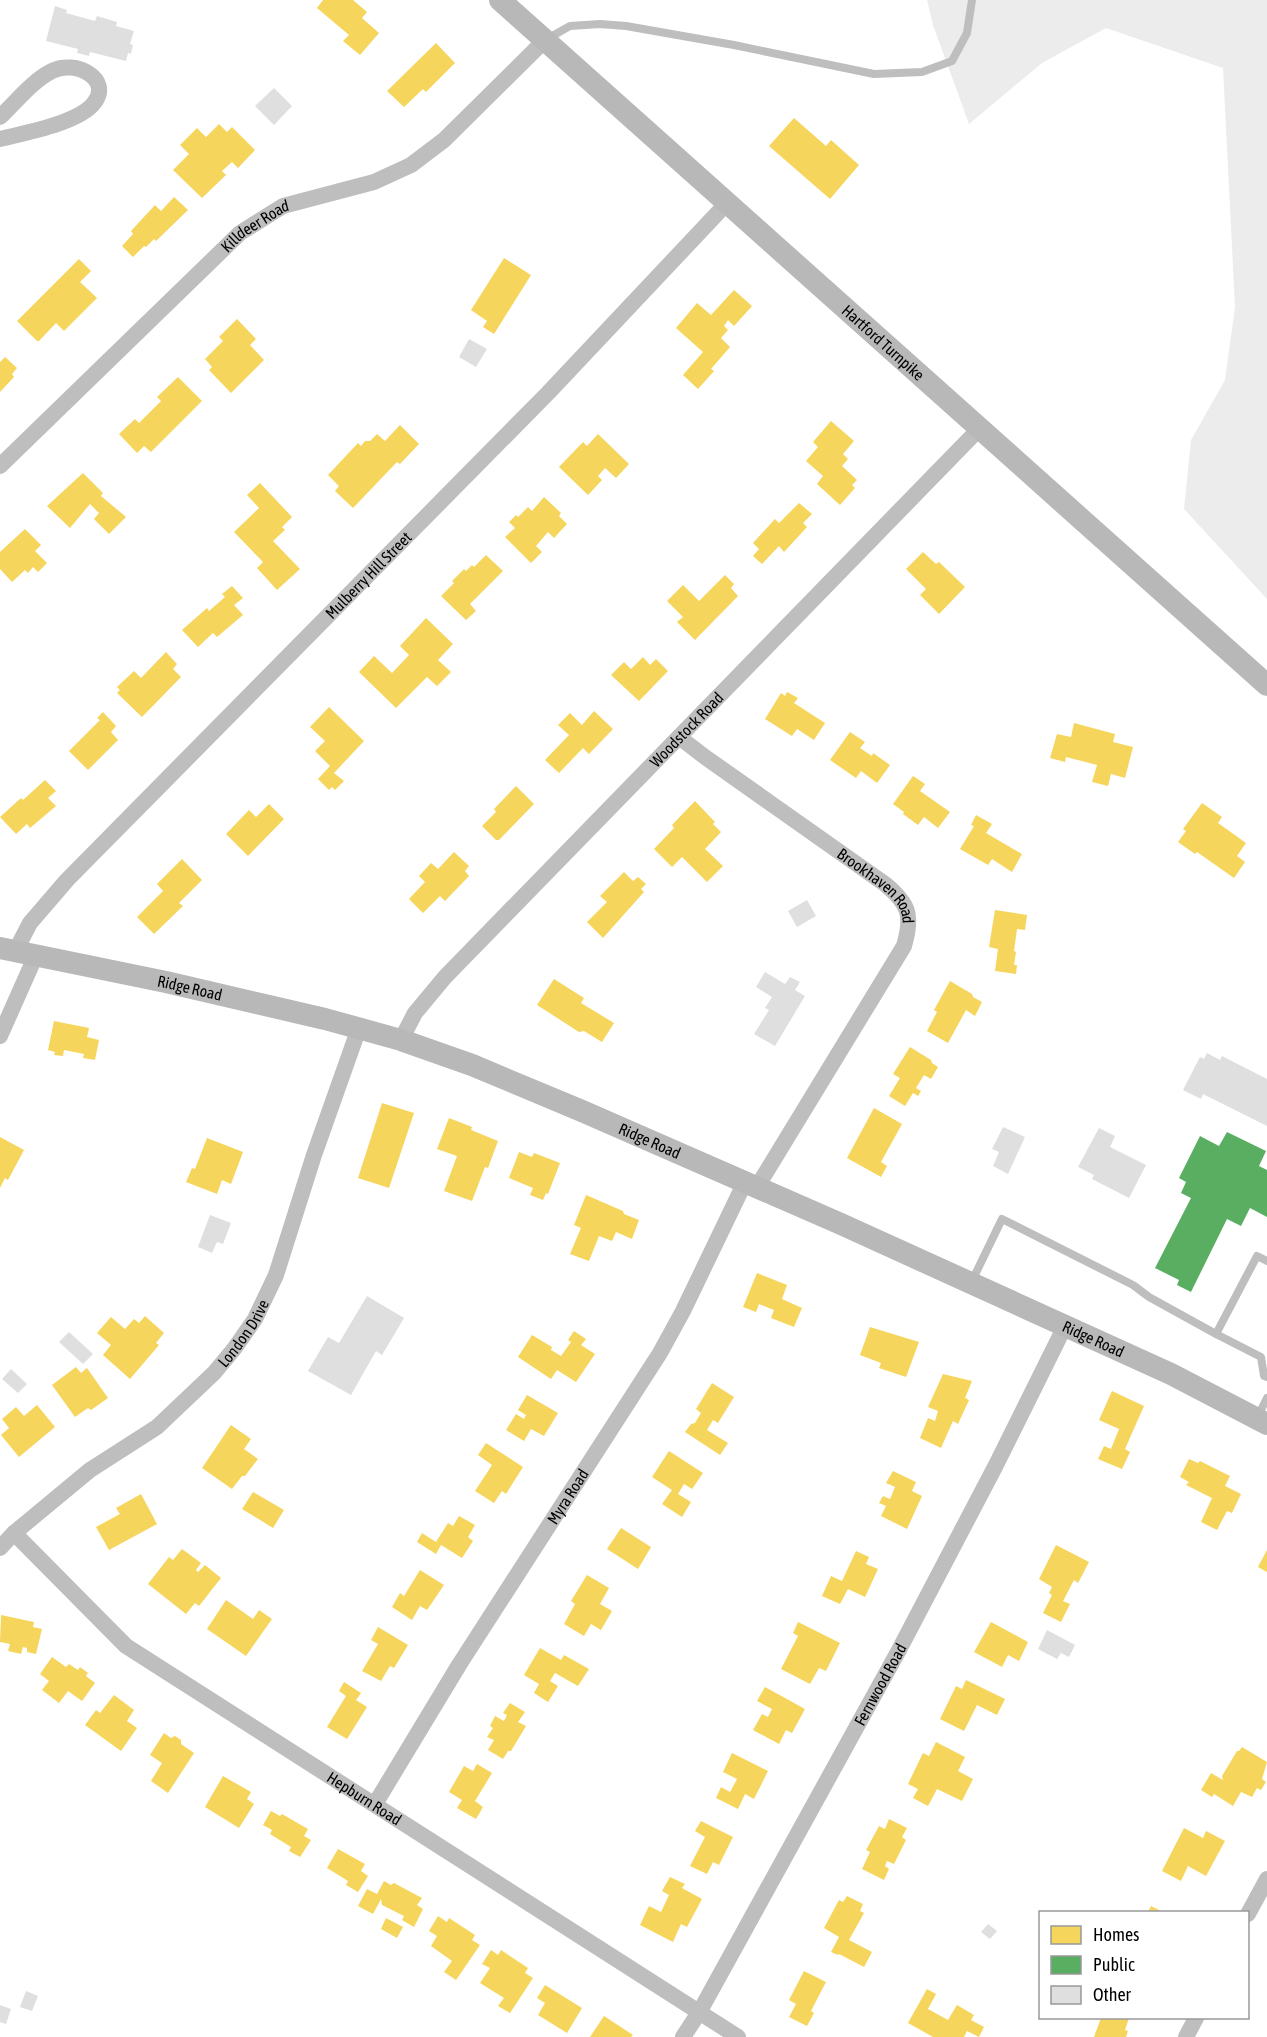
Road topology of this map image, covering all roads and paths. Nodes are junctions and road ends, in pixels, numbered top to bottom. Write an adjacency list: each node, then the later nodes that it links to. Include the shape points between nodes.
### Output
1 (500, 0): 3 (main road, Hartford Turnpike)
2 (972, 0): 3 (lane, via 967,33 952,62 922,72 874,74 618,26 570,26)
3 (544, 41): 6 (main road, Hartford Turnpike); 8 (street, Killdeer Road, via 444,140 411,165 374,182 283,206 240,233)
4 (0, 117): 5 (street, via 54,70 75,67 94,77 98,95 85,111 57,124)
5 (0, 139)
6 (728, 202): 7 (main road, Hartford Turnpike); 11 (street, Mulberry Hill Street, via 548,393 67,880 30,924)
7 (981, 428): 9 (main road, Hartford Turnpike); 10 (street, Woodstock Road)
8 (0, 465)
9 (1267, 685)
10 (679, 737): 14 (street, Woodstock Road, via 445,977 415,1013); 15 (street, Brookhaven Road, via 885,884 908,910 904,946)
11 (17, 952): 12 (main road, Ridge Road, via 252,1001); 13 (street, Mulberry Hill Street)
12 (359, 1028): 14 (main road, Ridge Road); 23 (street, London Drive, via 276,1275 255,1319 214,1373 157,1427 90,1470)
13 (0, 1036)
14 (401, 1040): 15 (main road, Ridge Road, via 530,1089)
15 (751, 1185): 17 (main road, Ridge Road); 25 (street, Myra Road, via 660,1353 459,1665)
16 (1267, 1261): 19 (lane, via 1257,1256)
17 (971, 1283): 18 (main road, Ridge Road); 19 (lane, via 1002,1219 1133,1285)
18 (1065, 1326): 22 (main road, Ridge Road); 28 (street, Fernwood Road, via 909,1631)
19 (1216, 1334): 20 (lane, via 1261,1358)
20 (1267, 1377)
21 (1267, 1398): 22 (lane)
22 (1262, 1421)
23 (14, 1533): 24 (street, London Drive); 25 (street, Hepburn Road, via 126,1646)
24 (0, 1548)
25 (375, 1804): 28 (street, Hepburn Road)
26 (1267, 1879): 27 (street)
27 (1249, 1912)
28 (700, 2011): 30 (street, Fernwood Road); 31 (street, Hepburn Road)
29 (1195, 2019): 32 (street)
30 (683, 2037)
31 (738, 2037)
32 (1186, 2037)

